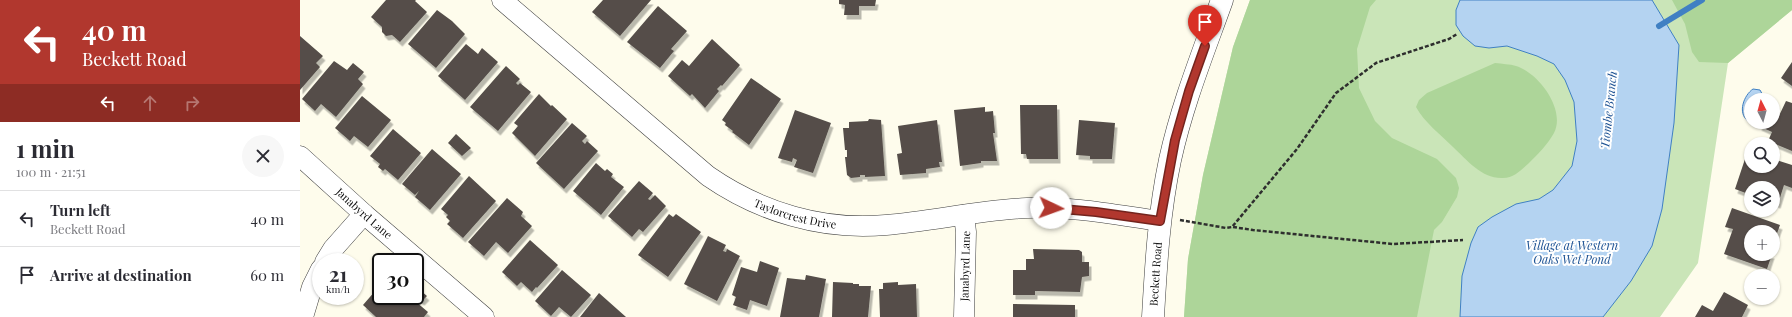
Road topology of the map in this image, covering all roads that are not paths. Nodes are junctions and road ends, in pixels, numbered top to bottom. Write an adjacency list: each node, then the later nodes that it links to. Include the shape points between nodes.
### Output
1 (502, 0): 5 (street, Taylorcrest Drive, via 698,167 744,199 790,216 830,224 885,225)
2 (1222, 0): 6 (street, Beckett Road, via 1182,113 1168,170)
3 (300, 156): 4 (street, Janabyrd Lane)
4 (364, 214): 7 (street); 10 (street, Janabyrd Lane)
5 (964, 215): 6 (street, Taylorcrest Drive, via 1010,209 1051,208); 11 (street, Janabyrd Lane)
6 (1160, 221): 12 (street, Beckett Road)
7 (331, 253)
8 (312, 288): 9 (street)
9 (303, 317)
10 (484, 317)
11 (964, 317)
12 (1153, 317)

